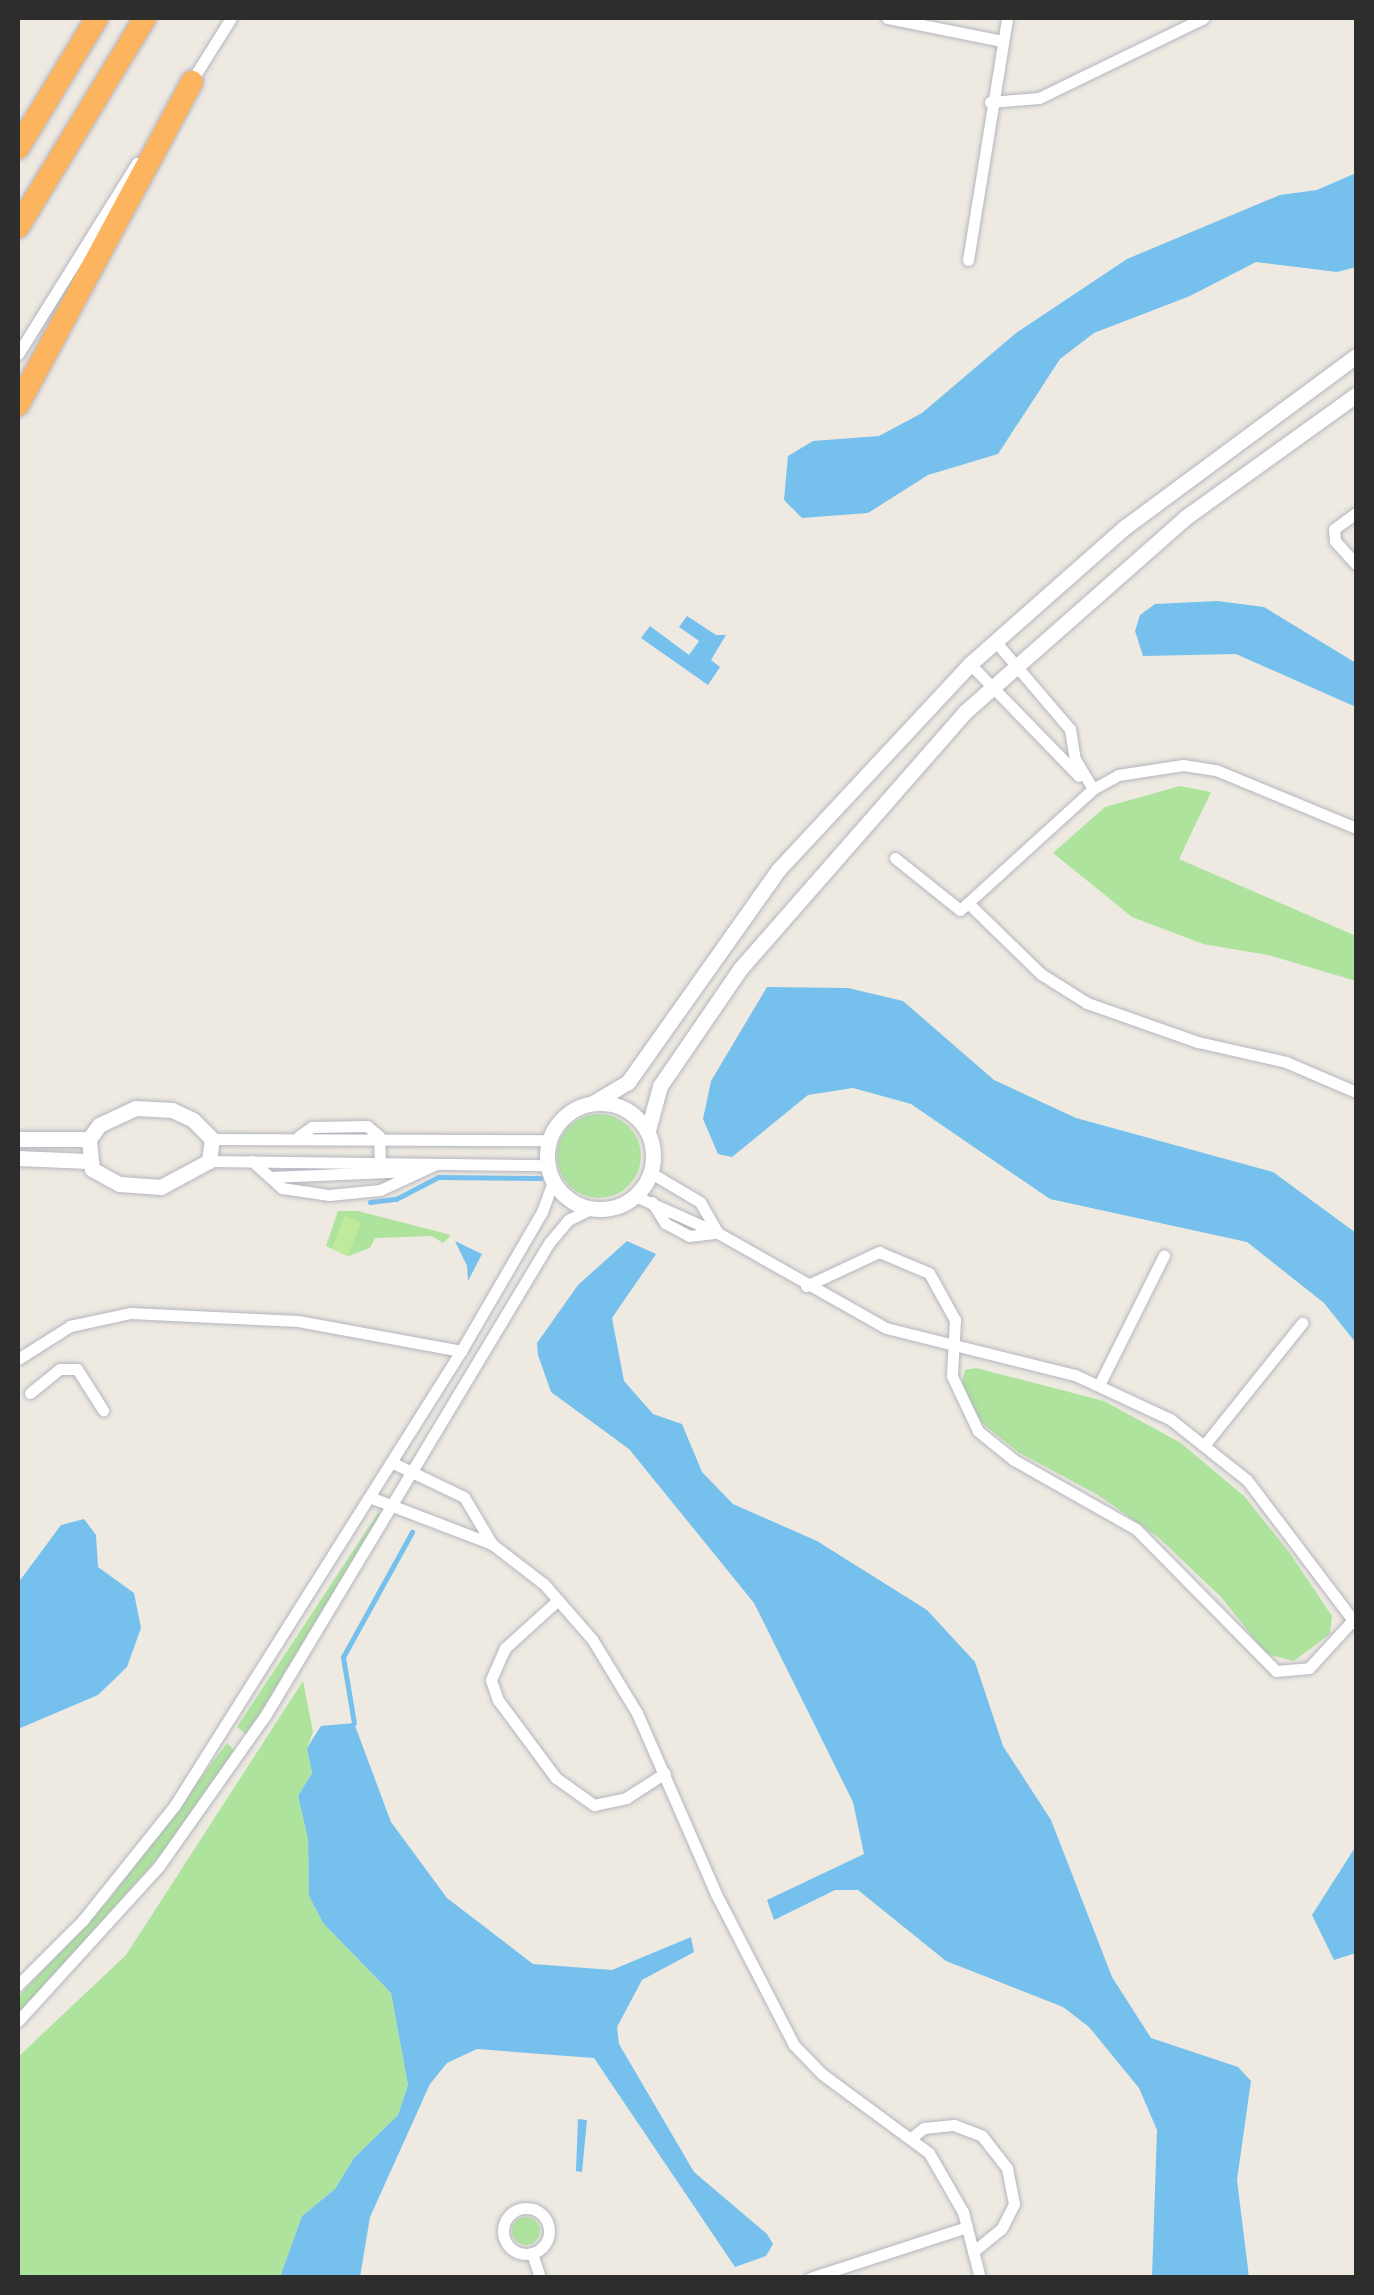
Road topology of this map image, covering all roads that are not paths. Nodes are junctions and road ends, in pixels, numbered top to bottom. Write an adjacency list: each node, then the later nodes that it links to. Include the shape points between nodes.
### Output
1 (97, 18): 12 (highway)
2 (145, 18): 13 (highway)
3 (231, 18): 10 (street)
4 (887, 18): 8 (street)
5 (960, 18): 8 (street)
6 (1007, 18): 9 (street)
7 (1204, 18): 11 (street, via 1039,98)
8 (956, 32): 9 (street)
9 (1002, 41): 11 (street)
10 (192, 82): 15 (street); 18 (highway)
11 (990, 102): 14 (street)
12 (18, 148)
13 (18, 227)
14 (968, 260)
15 (18, 354)
16 (1356, 356): 21 (street, via 1125,527)
17 (1356, 395): 22 (street, via 1186,517)
18 (18, 405)
19 (1356, 513): 20 (street, via 1334,529 1335,542)
20 (1356, 564)
21 (994, 641): 22 (street); 23 (street)
22 (1016, 662): 24 (street); 25 (street, via 1070,729 1074,758)
23 (970, 664): 24 (street); 30 (street, via 779,869 628,1082)
24 (991, 684): 25 (street); 31 (street, via 740,968 660,1086)
25 (1093, 790): 26 (street, via 1118,775 1183,765 1216,770); 28 (street)
26 (1356, 828)
27 (895, 858): 28 (street, via 948,904 960,910)
28 (970, 905): 29 (street, via 1041,974 1087,1003 1168,1034 1286,1062)
29 (1356, 1092)
30 (592, 1102): 31 (street, via 624,1108); 36 (street, via 568,1112)
31 (648, 1130): 45 (street)
32 (379, 1136): 35 (street); 36 (street); 43 (street)
33 (88, 1138): 34 (street); 35 (street, via 115,1114 153,1107 194,1120); 38 (street)
34 (18, 1139)
35 (212, 1139): 39 (street)
36 (549, 1140): 42 (street)
37 (18, 1158): 38 (street)
38 (88, 1161): 39 (street, via 103,1176 141,1188 180,1181)
39 (210, 1161): 40 (street)
40 (252, 1162): 43 (street); 46 (street)
41 (438, 1163): 42 (street); 43 (street); 44 (street)
42 (547, 1165): 47 (street)
43 (380, 1168): 44 (street); 46 (street); 48 (street)
44 (422, 1170): 48 (street)
45 (650, 1174): 49 (street); 51 (street, via 700,1202)
46 (270, 1177): 48 (street, via 304,1194)
47 (553, 1182): 50 (street); 55 (street)
48 (380, 1190)
49 (643, 1198): 50 (street); 51 (street, via 688,1236)
50 (591, 1209): 63 (street, via 568,1220 550,1243)
51 (718, 1233): 53 (street)
52 (1164, 1255): 58 (street)
53 (806, 1286): 56 (street, via 886,1328); 56 (street, via 880,1252 910,1260 944,1291 956,1320)
54 (1302, 1324): 61 (street)
55 (461, 1350): 57 (street, via 298,1321 130,1314 70,1326); 62 (street)
56 (954, 1350): 58 (street); 68 (street, via 952,1376 978,1432 1014,1460 1136,1529 1216,1603 1262,1662 1294,1673 1309,1668)
57 (18, 1359)
58 (1099, 1385): 61 (street)
59 (30, 1393): 60 (street, via 60,1369 77,1369)
60 (104, 1410)
61 (1206, 1443): 68 (street, via 1278,1515)
62 (393, 1463): 63 (street); 64 (street)
63 (413, 1469): 65 (street); 66 (street, via 464,1497)
64 (372, 1498): 65 (street); 70 (street, via 176,1806 83,1920)
65 (389, 1508): 66 (street); 71 (street, via 265,1716 159,1866)
66 (492, 1544): 67 (street)
67 (558, 1600): 69 (street, via 592,1639); 69 (street, via 505,1648 491,1680 498,1700 556,1778 594,1805 626,1798)
68 (1354, 1622)
69 (665, 1773): 72 (street, via 716,1894 794,2046)
70 (18, 1985)
71 (18, 2021)
72 (910, 2138): 73 (street, via 929,2153); 74 (street, via 924,2128 954,2125 982,2136 1007,2168 1014,2204 1002,2229)
73 (966, 2227): 74 (street); 76 (street)
74 (973, 2252): 78 (street)
75 (532, 2253): 75 (street, via 521,2254 504,2240 506,2219 525,2208 548,2228 548,2239); 77 (street)
76 (815, 2275)
77 (540, 2278)
78 (980, 2278)

